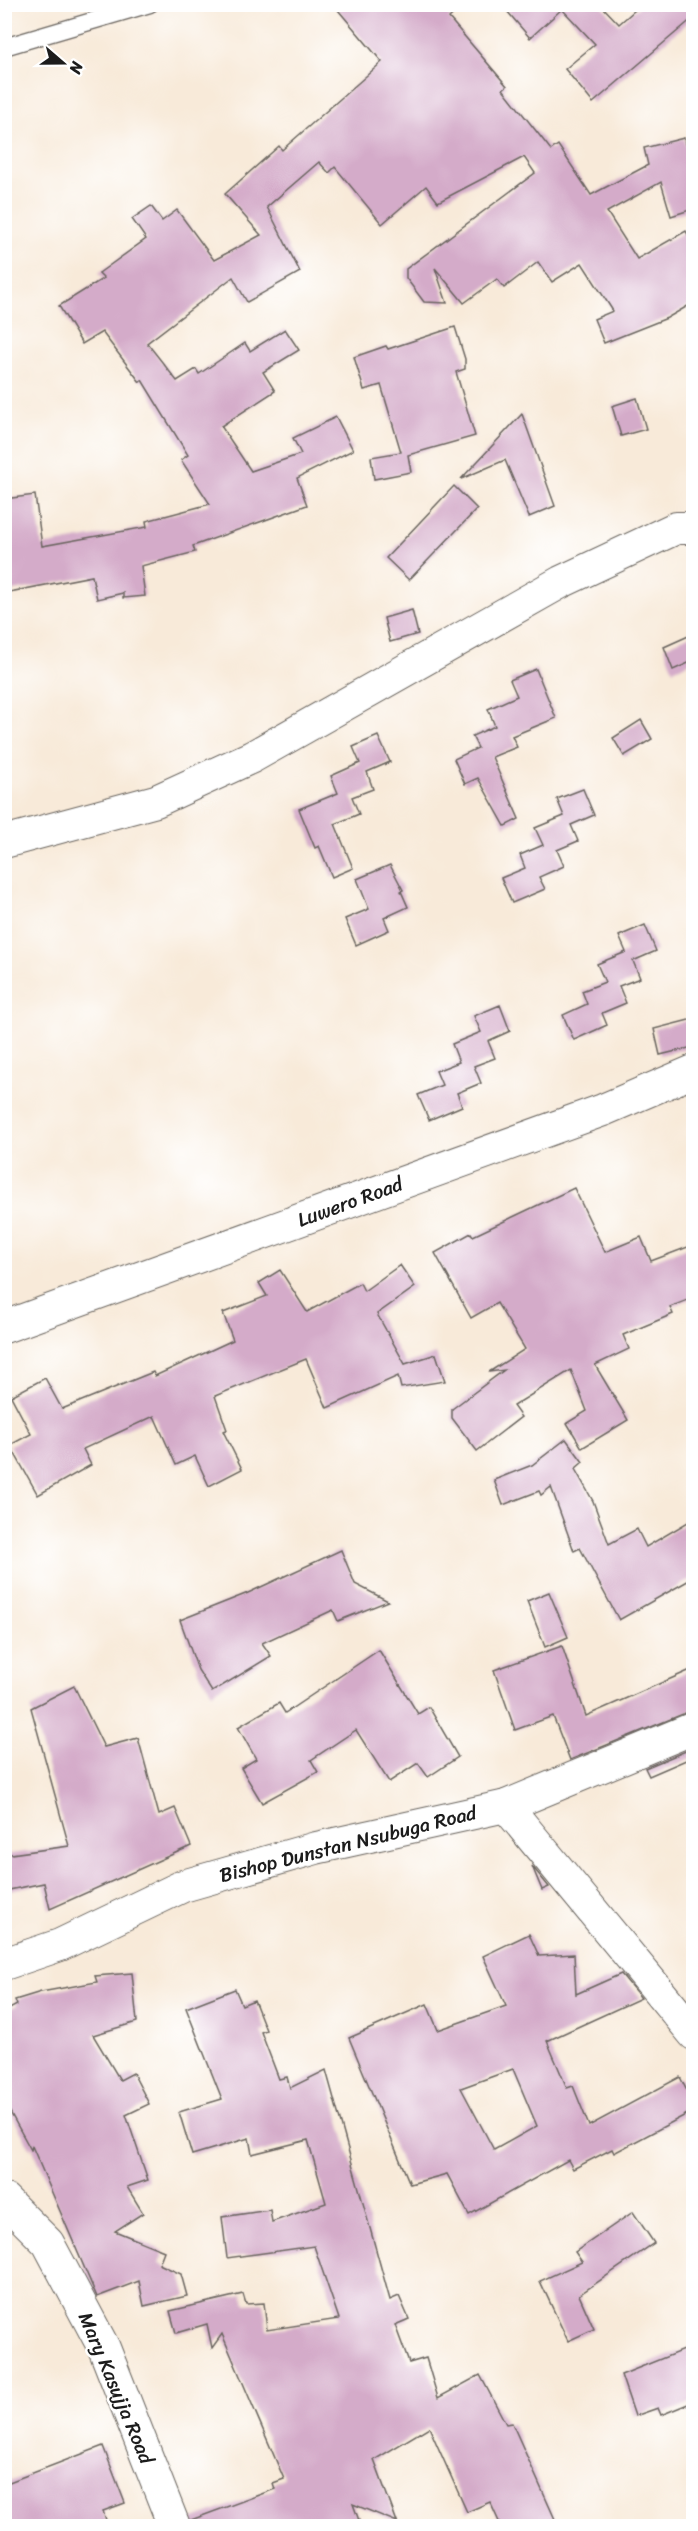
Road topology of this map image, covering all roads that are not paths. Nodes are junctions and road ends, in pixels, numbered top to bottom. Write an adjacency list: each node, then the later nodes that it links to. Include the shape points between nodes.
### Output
1 (150, 4): 2 (lane)
2 (4, 47)
3 (693, 528): 4 (street, via 676,528 561,582 252,757 156,801)
4 (4, 842)
5 (693, 1071): 6 (street, Luwero Road, via 603,1110)
6 (4, 1327)
7 (693, 1728): 8 (street, Bishop Dunstan Nsubuga Road)
8 (506, 1806): 9 (street, Bishop Dunstan Nsubuga Road, via 316,1848 183,1886 60,1945); 10 (street)
9 (4, 1964)
10 (693, 2034)
11 (4, 2199): 12 (street, Mary Kasujja Road, via 48,2243 104,2348)
12 (174, 2526)

